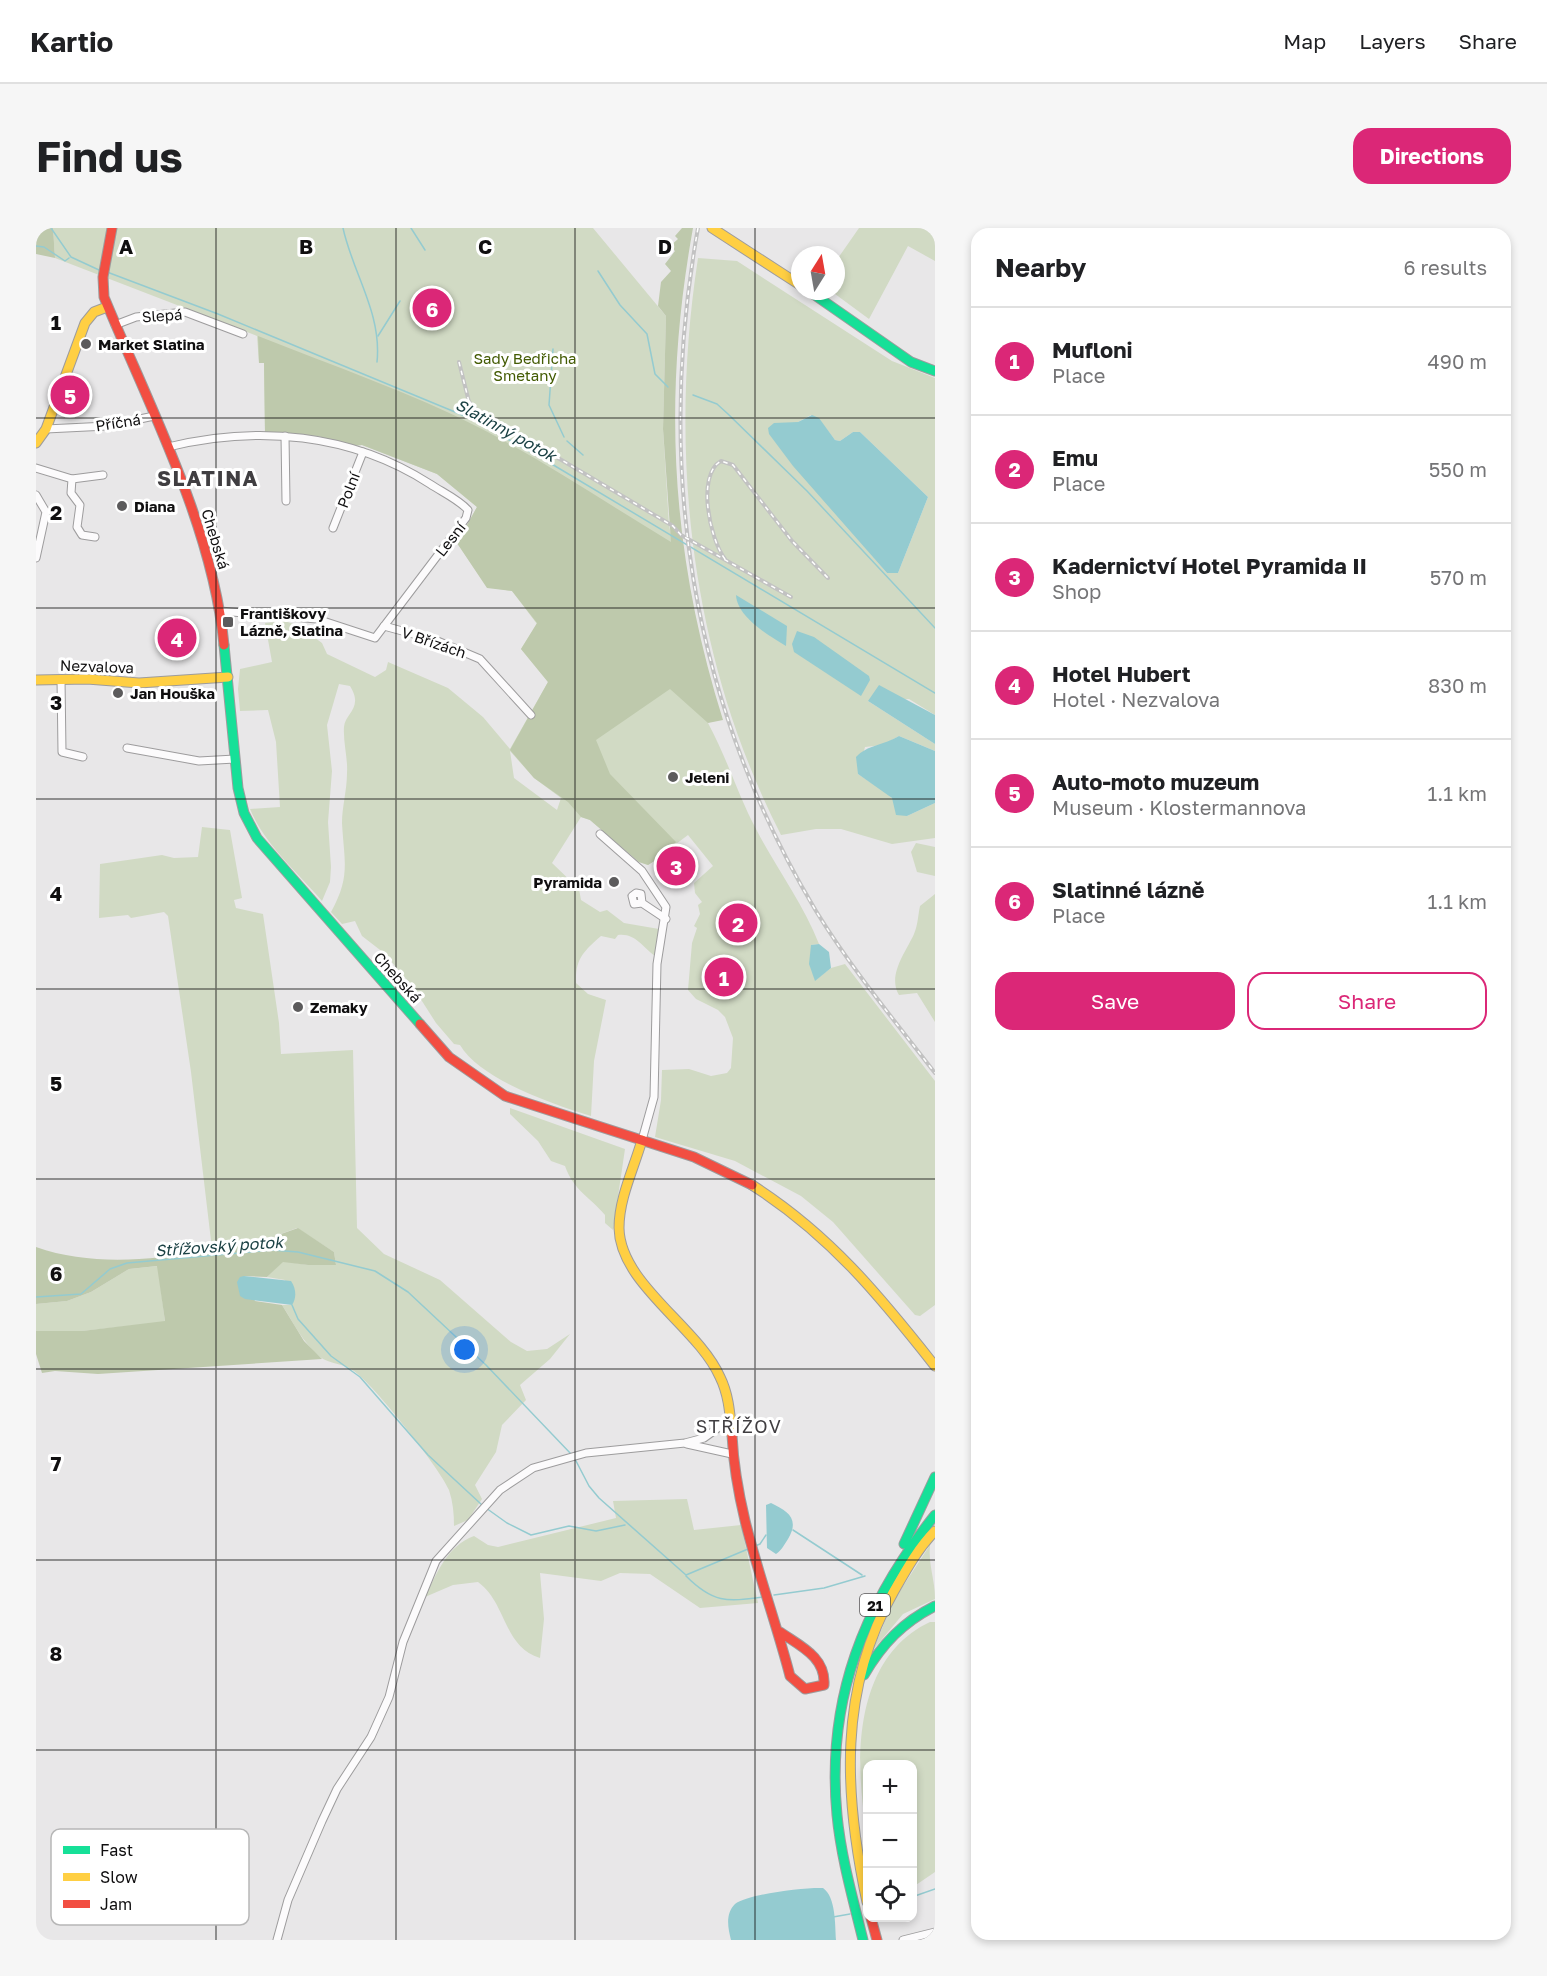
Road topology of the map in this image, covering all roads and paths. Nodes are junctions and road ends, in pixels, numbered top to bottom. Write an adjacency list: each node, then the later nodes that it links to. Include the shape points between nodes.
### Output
1 (112, 228): 5 (main road, Chebská, via 103,277)
2 (712, 228): 3 (main road)
3 (791, 279)
4 (822, 300): 8 (main road, via 911,362)
5 (107, 307): 6 (main road, Chebská); 10 (main road, via 88,317)
6 (115, 325): 7 (street, Slepá, via 136,317 185,312); 9 (main road, Chebská)
7 (243, 334)
8 (935, 371)
9 (154, 416): 10 (street, Příčná, via 107,426); 13 (main road, Chebská)
10 (46, 429): 12 (main road)
11 (285, 436): 13 (street, Lesní, via 220,438); 14 (street, Lesní, via 316,439); 19 (street)
12 (36, 443)
13 (168, 447): 23 (main road, Chebská, via 205,551)
14 (363, 452): 20 (street, Polní); 24 (street, Lesní, via 414,473 468,510 466,518)
15 (36, 468): 17 (street)
16 (103, 475): 17 (street)
17 (72, 479): 21 (street, via 71,493 80,505 78,528 82,535)
18 (36, 495): 22 (street, via 46,512)
19 (286, 501)
20 (333, 528)
21 (95, 537)
22 (36, 558)
23 (220, 610): 24 (street, via 317,619 375,638); 25 (main road, Chebská)
24 (384, 626): 28 (street, V Břízách, via 435,640 480,659)
25 (228, 677): 26 (main road, Nezvalova, via 139,683); 31 (main road, Chebská)
26 (61, 679): 27 (main road, Nezvalova); 30 (street, via 62,752)
27 (36, 680)
28 (531, 715)
29 (127, 748): 31 (street, via 199,761)
30 (83, 757)
31 (236, 759): 35 (main road, Chebská, via 244,813 257,838 449,1057 501,1095)
32 (600, 834): 34 (street, via 642,871 664,904)
33 (642, 903): 34 (street)
34 (666, 919): 35 (street, via 657,964 654,1097)
35 (642, 1140): 36 (main road, Chebská, via 714,1166 765,1191 802,1216 864,1276); 37 (main road, via 620,1224 622,1246 643,1280 714,1365 727,1395)
36 (935, 1366)
37 (729, 1420): 38 (street, via 704,1438); 39 (main road)
38 (685, 1443): 39 (street); 52 (street, via 586,1453 533,1468 500,1490 444,1549 403,1642 389,1696 371,1737 337,1789 322,1821 288,1900)
39 (732, 1454): 45 (main road, via 736,1489)
40 (935, 1477): 43 (main road)
41 (935, 1515): 43 (main road, 21)
42 (935, 1530): 46 (main road, 21, via 894,1588 866,1652)
43 (886, 1582): 47 (main road, 21, via 855,1649 839,1716 836,1797)
44 (935, 1606): 46 (main road, 21, via 902,1624 886,1640)
45 (780, 1632): 45 (main road, via 790,1676 796,1685 806,1691 824,1685 826,1674 821,1663)
46 (855, 1695): 48 (main road, 21, via 847,1755 848,1798)
47 (849, 1883): 53 (main road, 21); 54 (main road)
48 (863, 1883)
49 (872, 1922): 51 (main road)
50 (935, 1932): 55 (street)
51 (877, 1939)
52 (278, 1940)
53 (856, 1940)
54 (863, 1940)
55 (903, 1940)

